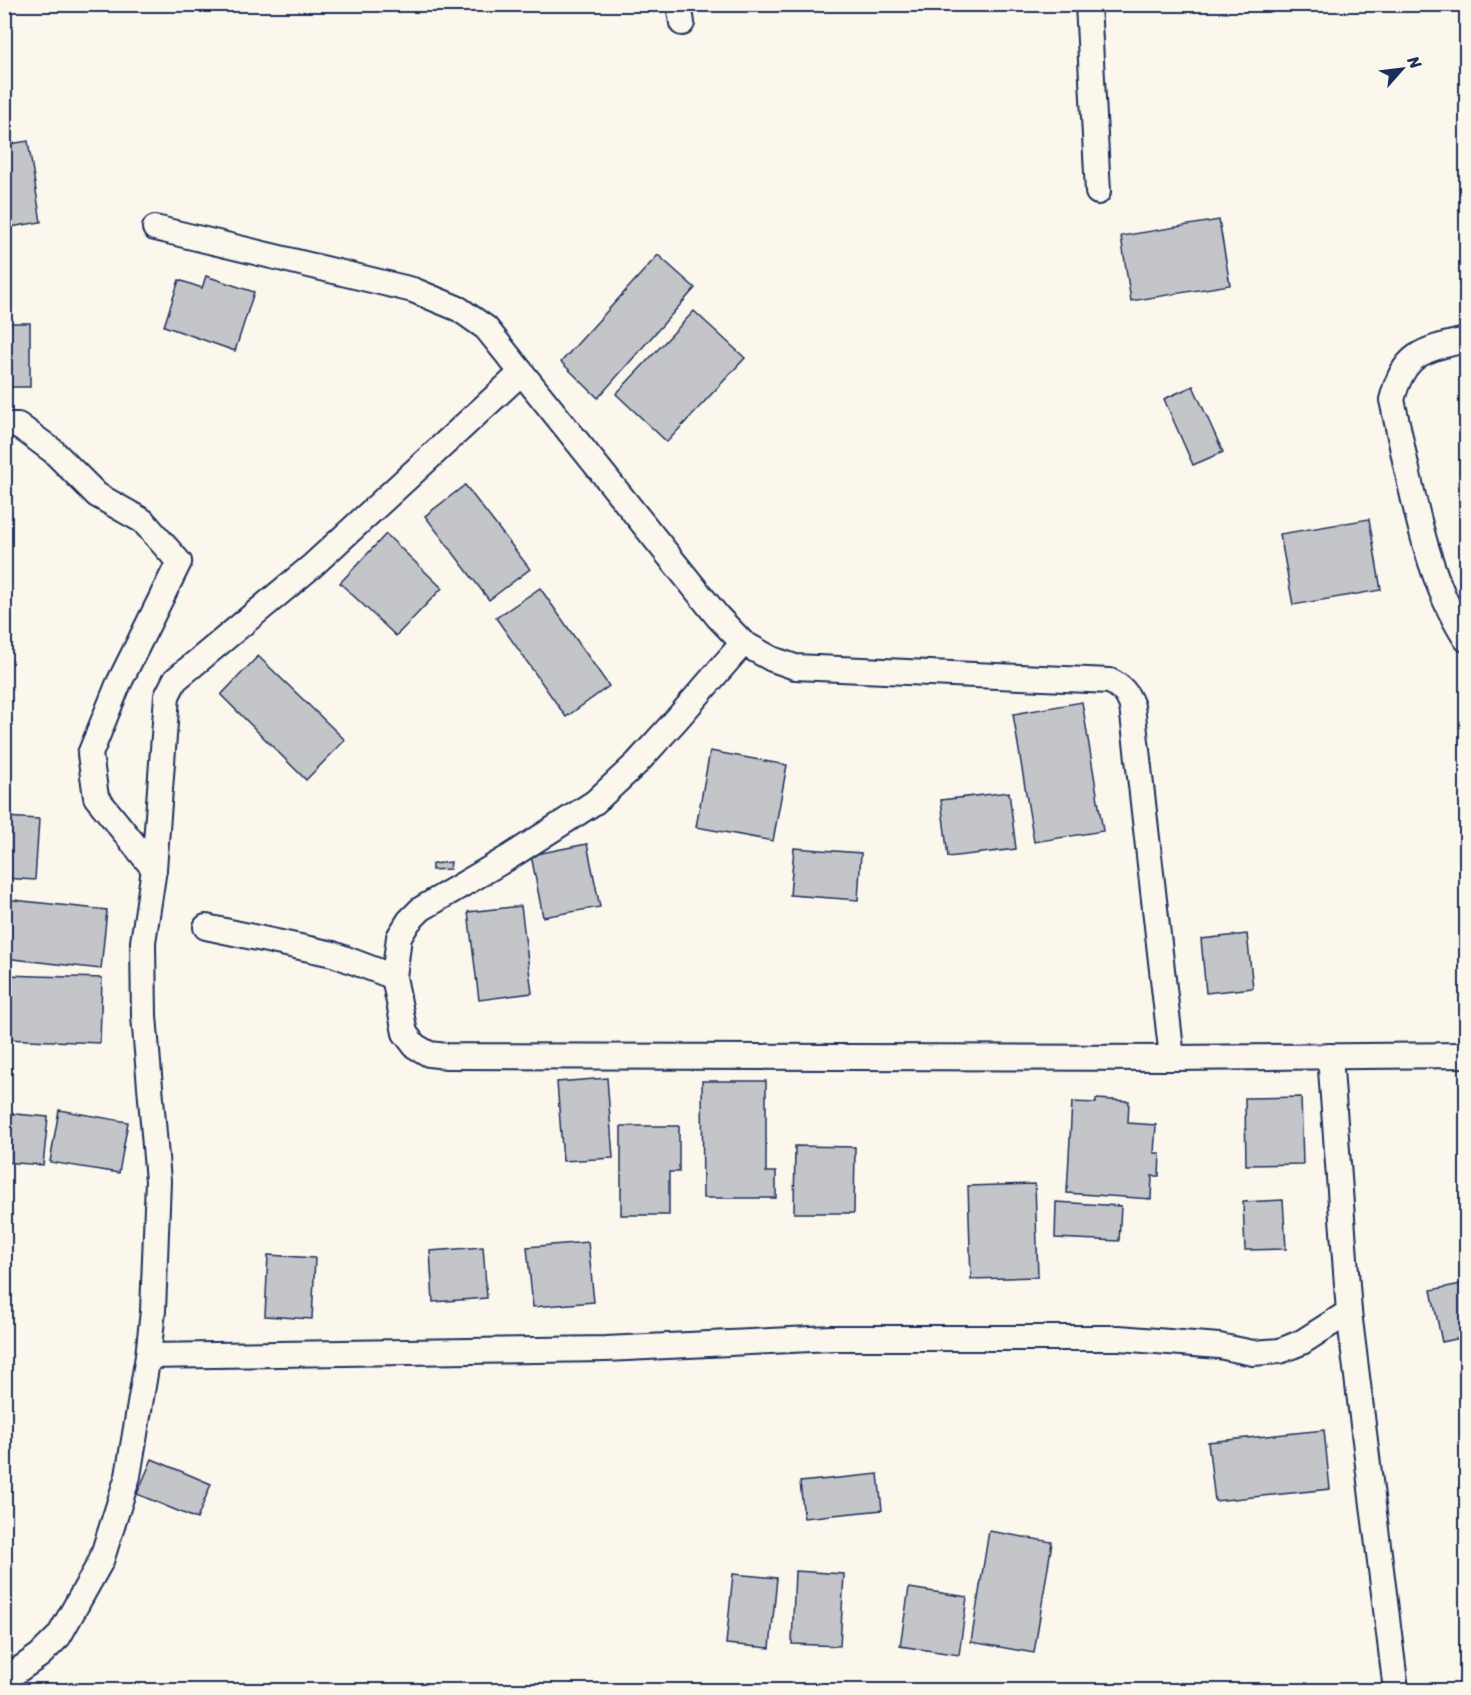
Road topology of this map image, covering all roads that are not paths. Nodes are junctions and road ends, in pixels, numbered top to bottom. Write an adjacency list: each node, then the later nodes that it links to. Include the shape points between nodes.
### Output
1 (1088, 4): 2 (street)
2 (1098, 192)
3 (155, 228): 5 (street, via 413,290 459,309 486,328)
4 (1467, 340): 7 (street, via 1420,353 1406,364 1392,400 1424,538 1449,610)
5 (521, 373): 8 (street); 9 (street, via 312,566 175,680 167,696)
6 (4, 425): 9 (street, via 18,425 53,451 97,495 143,521 179,562 118,686 90,754 96,797)
7 (1467, 639)
8 (743, 643): 11 (street, via 660,737 595,802 421,909 399,937); 14 (street, via 795,667 1110,681 1121,687 1132,706)
9 (154, 869): 16 (street, via 144,942 144,1016 158,1181)
10 (206, 927): 11 (street, via 333,954)
11 (394, 977): 14 (street, via 405,1033 415,1046 429,1054 447,1056)
12 (1467, 1055): 13 (street)
13 (1330, 1056): 14 (street); 15 (street)
14 (1172, 1058)
15 (1349, 1312): 16 (street, via 1302,1342 1280,1351 1253,1353 1219,1346 1119,1338 831,1338 606,1349); 18 (street)
16 (148, 1356): 17 (street, via 128,1476 101,1561 59,1636)
17 (7, 1676)
18 (1396, 1690)

